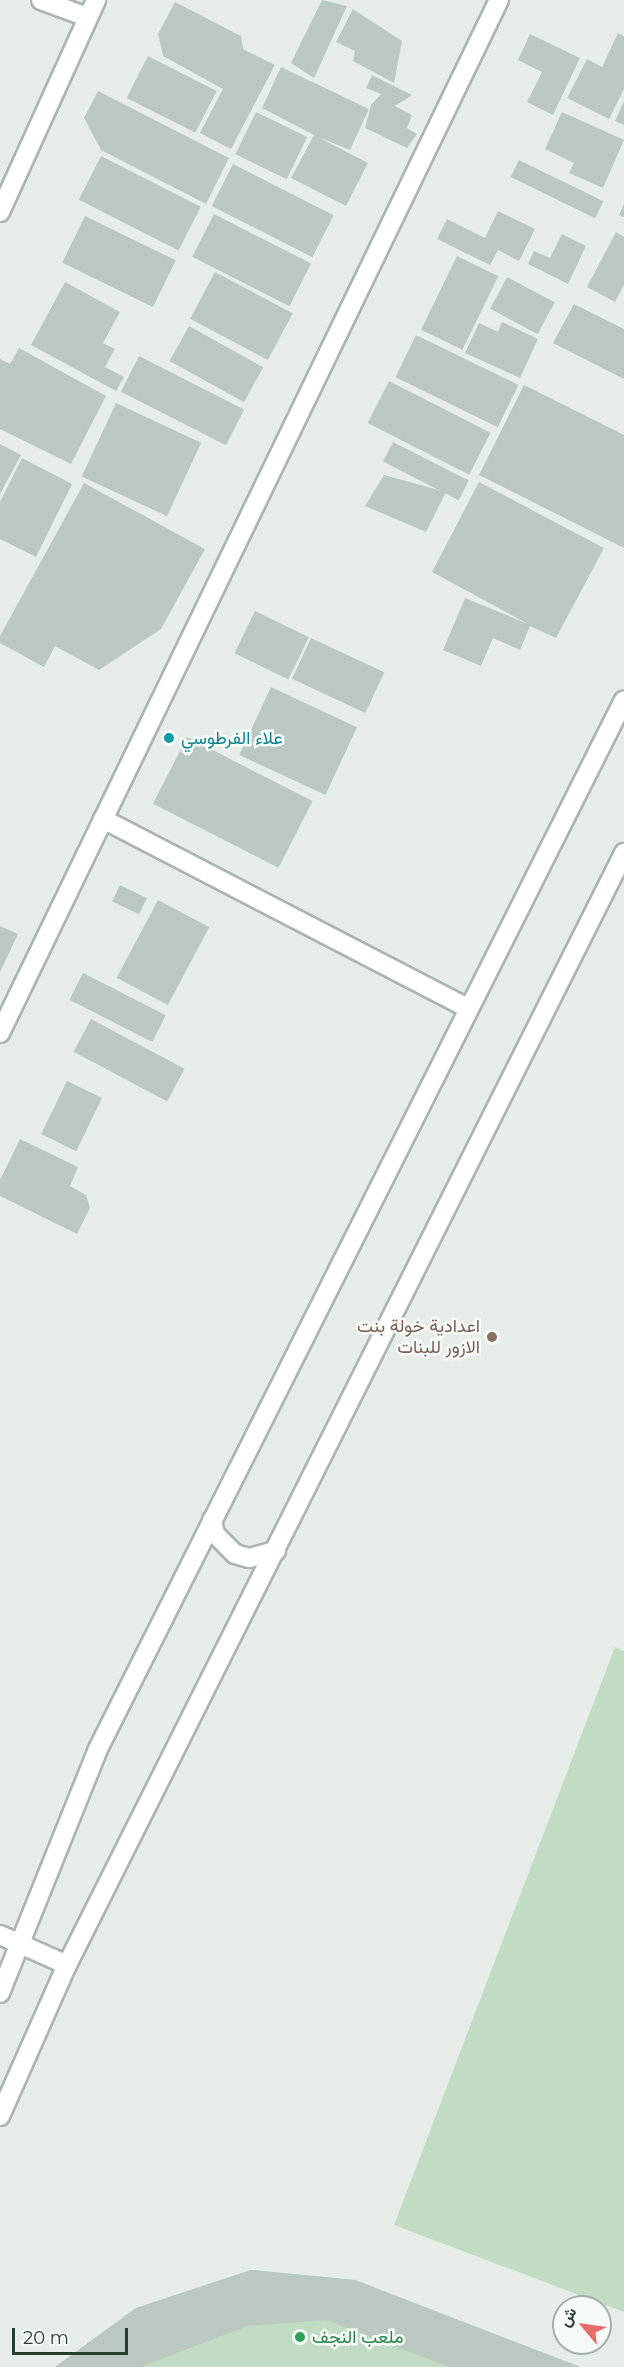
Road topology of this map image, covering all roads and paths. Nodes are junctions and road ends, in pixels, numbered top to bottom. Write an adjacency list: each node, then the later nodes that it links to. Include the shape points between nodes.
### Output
1 (41, 0): 4 (street)
2 (96, 0): 4 (street)
3 (499, 0): 7 (street)
4 (87, 17): 5 (street)
5 (0, 212)
6 (624, 700): 10 (street)
7 (103, 819): 10 (street); 11 (street)
8 (624, 853): 9 (street)
9 (619, 872): 13 (street)
10 (467, 1008): 12 (street)
11 (0, 1033)
12 (212, 1520): 13 (street, via 215,1534 235,1554 249,1558); 15 (street, via 98,1749)
13 (276, 1551): 16 (street)
14 (0, 1935): 15 (street)
15 (20, 1944): 16 (street); 17 (street)
16 (67, 1965): 18 (street)
17 (0, 1993)
18 (0, 2116)

